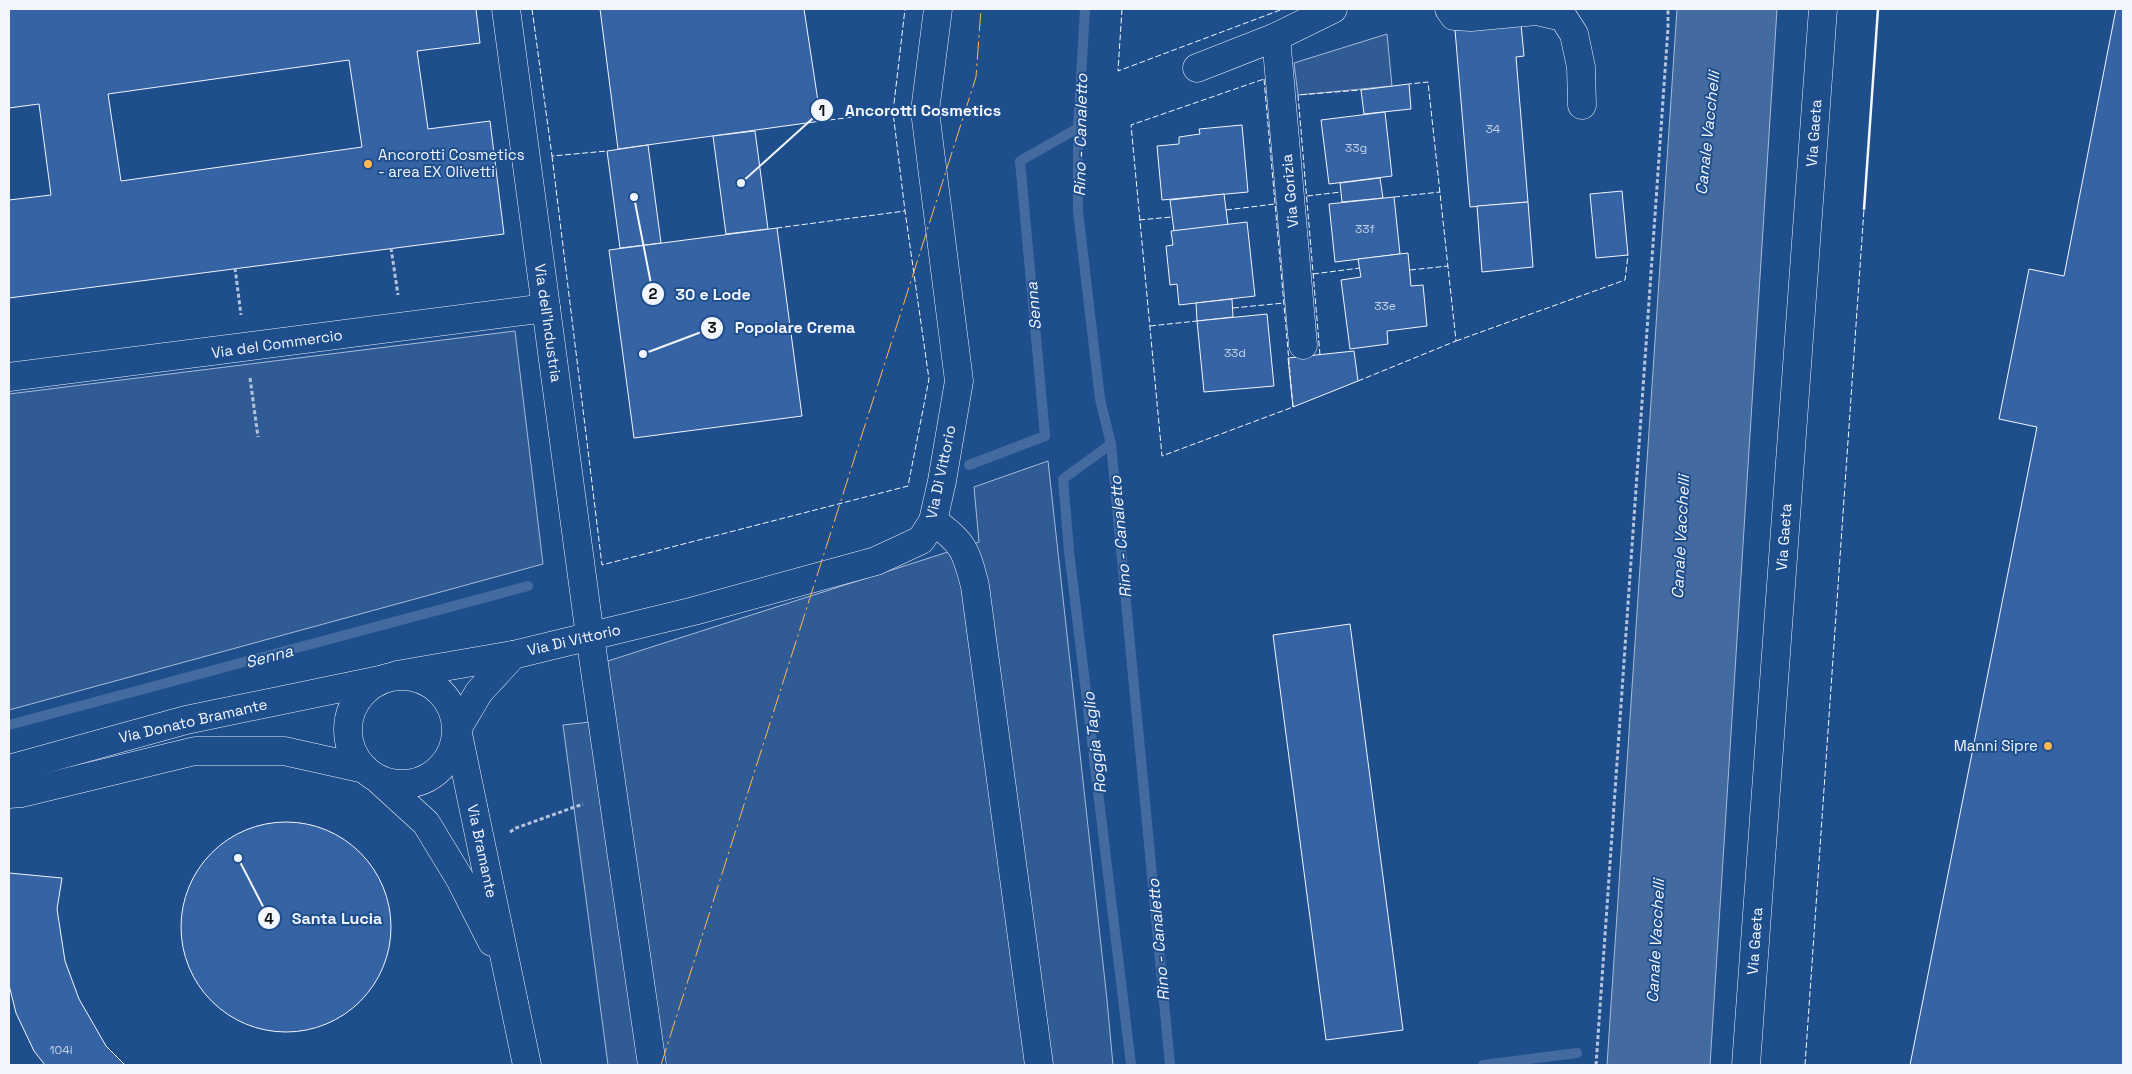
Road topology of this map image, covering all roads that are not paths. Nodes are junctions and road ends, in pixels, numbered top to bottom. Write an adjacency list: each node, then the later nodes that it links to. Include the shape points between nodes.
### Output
1 (506, 9): 9 (street, Via dell'Industria)
2 (938, 9): 12 (street, Via Di Vittorio, via 925,111 959,381)
3 (1333, 9): 6 (street)
4 (1449, 9): 8 (street, via 1454,16 1537,11 1563,17 1574,34 1581,67)
5 (1822, 9): 24 (street, Via Gaeta)
6 (1276, 37): 7 (street); 10 (street, Via Gorizia)
7 (1197, 68)
8 (1582, 105)
9 (546, 308): 11 (street, Via del Commercio); 13 (street, Via dell'Industria)
10 (1303, 345)
11 (9, 377)
12 (933, 521): 13 (street, Via Di Vittorio, via 922,540 876,561); 23 (street, via 953,535 964,550 975,586)
13 (590, 636): 14 (street, Via Di Vittorio); 22 (street, Via dell'Industria)
14 (513, 654): 15 (street, Via Di Vittorio); 16 (street, Via Di Vittorio, via 479,692)
15 (388, 677): 16 (street, via 415,676 431,683 445,694 454,711); 17 (street, Via Donato Bramante, via 186,720); 18 (street, via 365,690 354,704 348,720 348,738 354,755)
16 (457, 729): 18 (street, via 454,748 445,764 431,777 414,783 396,784); 20 (street, Via Bramante)
17 (9, 769)
18 (372, 774): 19 (street, Via Donato Bramante, via 284,751 196,751); 20 (street, Via Bramante, via 426,823 460,879)
19 (9, 794)
20 (508, 973): 21 (street, Via Bramante)
21 (527, 1065)
22 (652, 1065)
23 (1039, 1065)
24 (1746, 1065)

